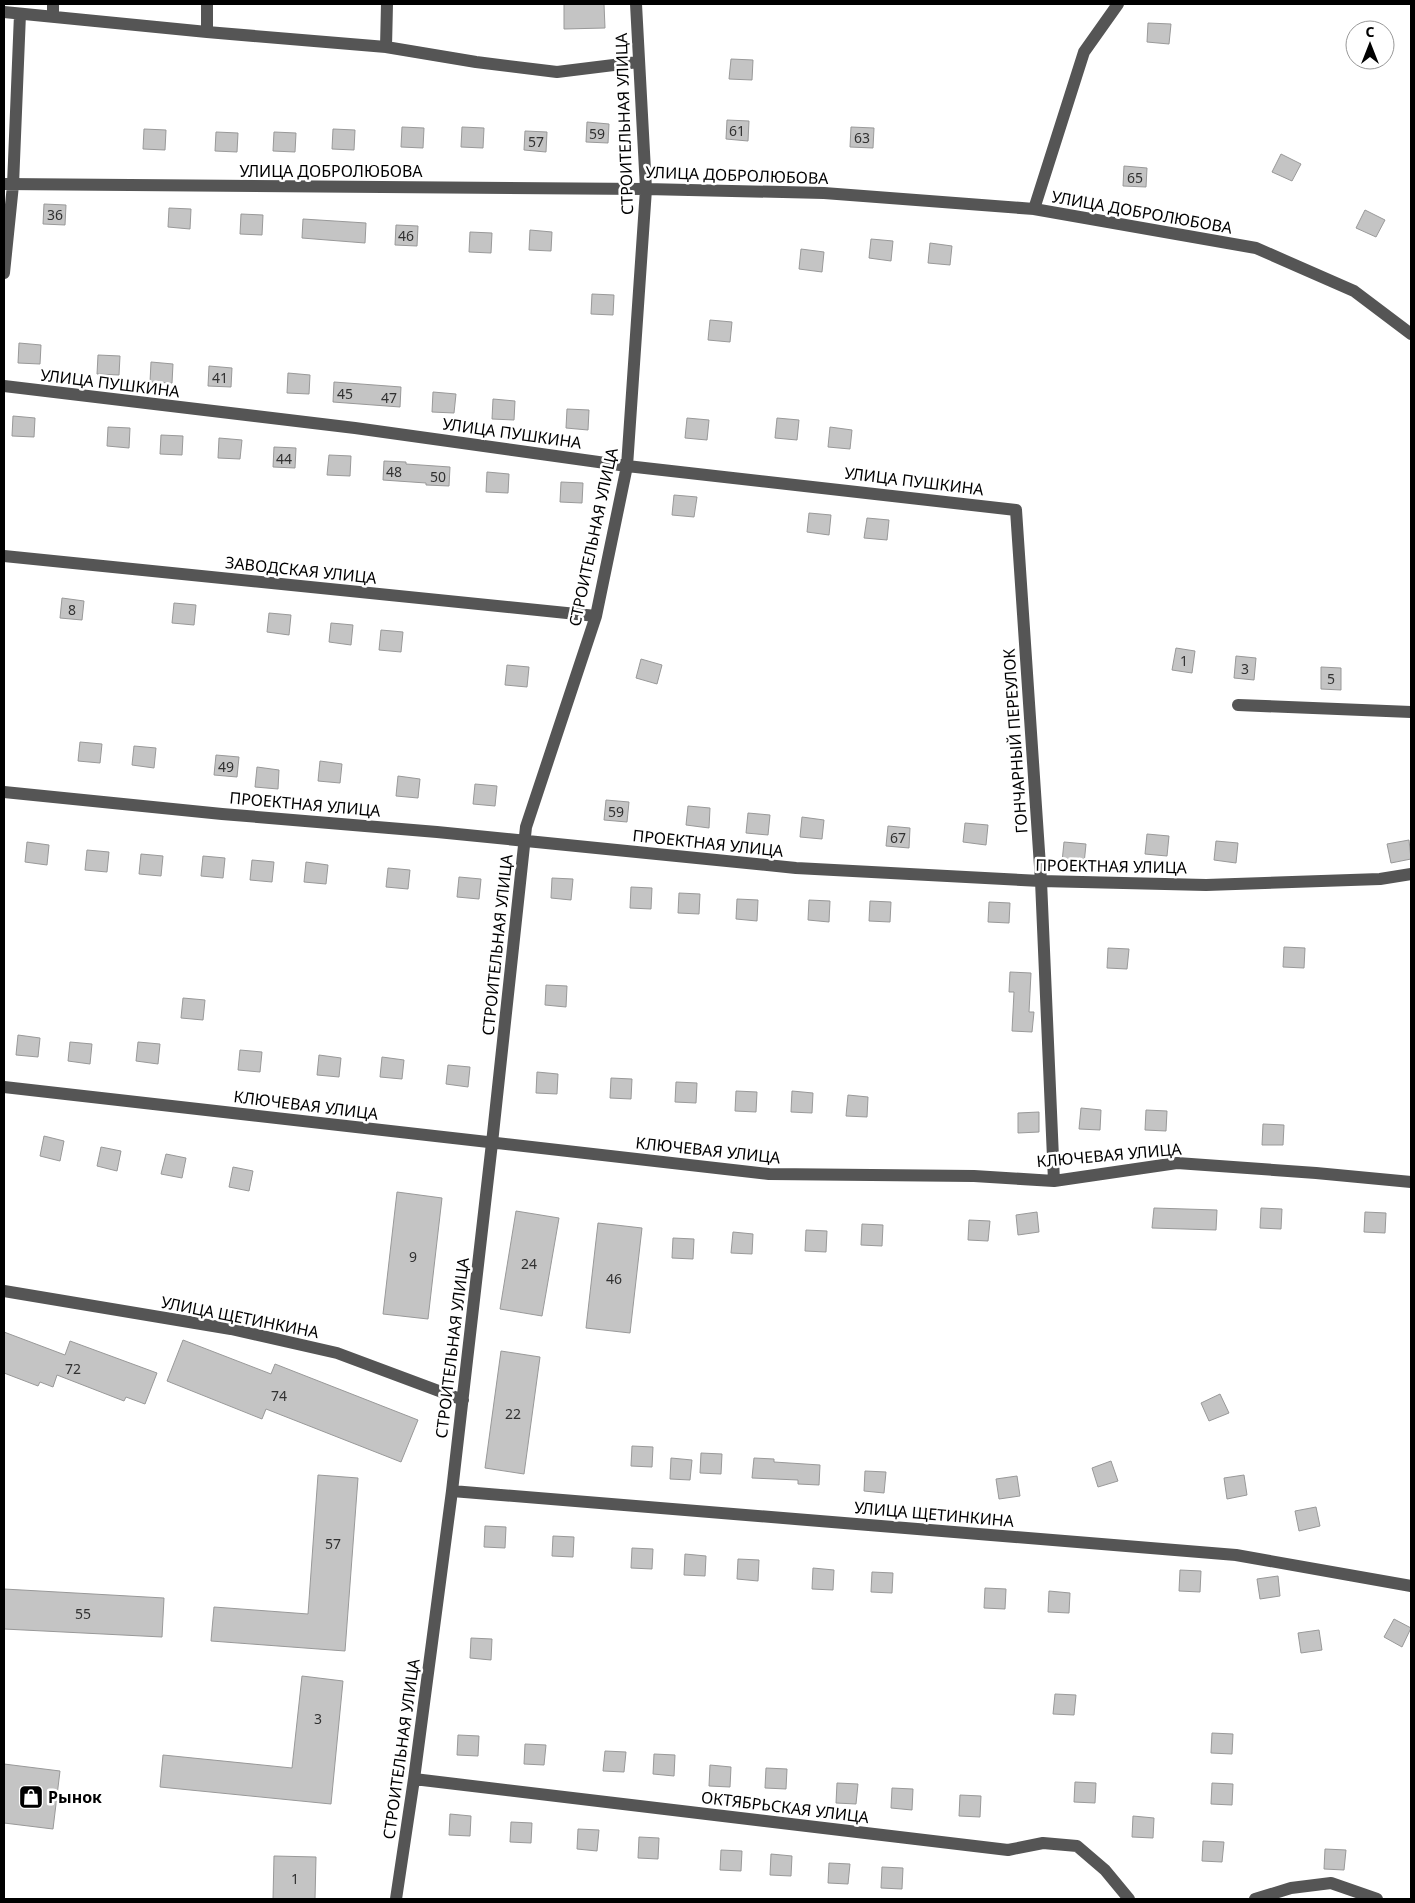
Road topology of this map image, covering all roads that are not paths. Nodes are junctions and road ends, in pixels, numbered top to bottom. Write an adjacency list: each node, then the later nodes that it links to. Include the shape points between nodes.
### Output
1 (53, 4): 8 (street)
2 (207, 4): 9 (street)
3 (387, 4): 10 (street)
4 (636, 4): 11 (street, СТРОИТЕЛЬНАЯ УЛИЦА)
5 (1118, 4): 14 (street, via 1084,52)
6 (4, 12): 7 (street)
7 (20, 14): 8 (street); 12 (street)
8 (53, 17): 9 (street)
9 (207, 32): 10 (street)
10 (386, 47): 11 (street, via 557,72)
11 (638, 62): 13 (street, СТРОИТЕЛЬНАЯ УЛИЦА)
12 (8, 185): 13 (street, УЛИЦА ДОБРОЛЮБОВА); 15 (street)
13 (646, 189): 14 (street, УЛИЦА ДОБРОЛЮБОВА, via 824,193); 18 (street, СТРОИТЕЛЬНАЯ УЛИЦА)
14 (1034, 209): 16 (street, УЛИЦА ДОБРОЛЮБОВА, via 1256,248 1354,291)
15 (4, 273)
16 (1411, 334)
17 (4, 386): 18 (street, УЛИЦА ПУШКИНА, via 355,428)
18 (627, 466): 19 (street, УЛИЦА ПУШКИНА); 21 (street, СТРОИТЕЛЬНАЯ УЛИЦА)
19 (1016, 510): 27 (street, ГОНЧАРНЫЙ ПЕРЕУЛОК)
20 (4, 556): 21 (street, ЗАВОДСКАЯ УЛИЦА)
21 (596, 616): 25 (street, СТРОИТЕЛЬНАЯ УЛИЦА)
22 (1238, 705): 23 (street)
23 (1411, 712)
24 (4, 792): 25 (street, ПРОЕКТНАЯ УЛИЦА)
25 (524, 841): 27 (street, ПРОЕКТНАЯ УЛИЦА, via 796,868); 29 (street, СТРОИТЕЛЬНАЯ УЛИЦА)
26 (1411, 874): 27 (street, ПРОЕКТНАЯ УЛИЦА, via 1380,879 1206,884)
27 (1041, 881): 30 (street, ГОНЧАРНЫЙ ПЕРЕУЛОК)
28 (4, 1087): 29 (street, КЛЮЧЕВАЯ УЛИЦА)
29 (492, 1143): 30 (street, КЛЮЧЕВАЯ УЛИЦА, via 769,1174 974,1176); 33 (street, СТРОИТЕЛЬНАЯ УЛИЦА)
30 (1054, 1181): 31 (street, КЛЮЧЕВАЯ УЛИЦА, via 1177,1163)
31 (1411, 1182)
32 (4, 1291): 33 (street, УЛИЦА ЩЕТИНКИНА, via 231,1329 337,1353)
33 (463, 1400): 34 (street, СТРОИТЕЛЬНАЯ УЛИЦА)
34 (452, 1490): 35 (street, УЛИЦА ЩЕТИНКИНА, via 1236,1555); 36 (street, СТРОИТЕЛЬНАЯ УЛИЦА)
35 (1411, 1586)
36 (414, 1779): 37 (street, СТРОИТЕЛЬНАЯ УЛИЦА); 38 (street, ОКТЯБРЬСКАЯ УЛИЦА, via 1008,1850 1043,1843 1077,1846 1105,1870)
37 (396, 1899)
38 (1130, 1899)
39 (1255, 1899): 40 (street, via 1291,1888 1331,1883)
40 (1377, 1899)

